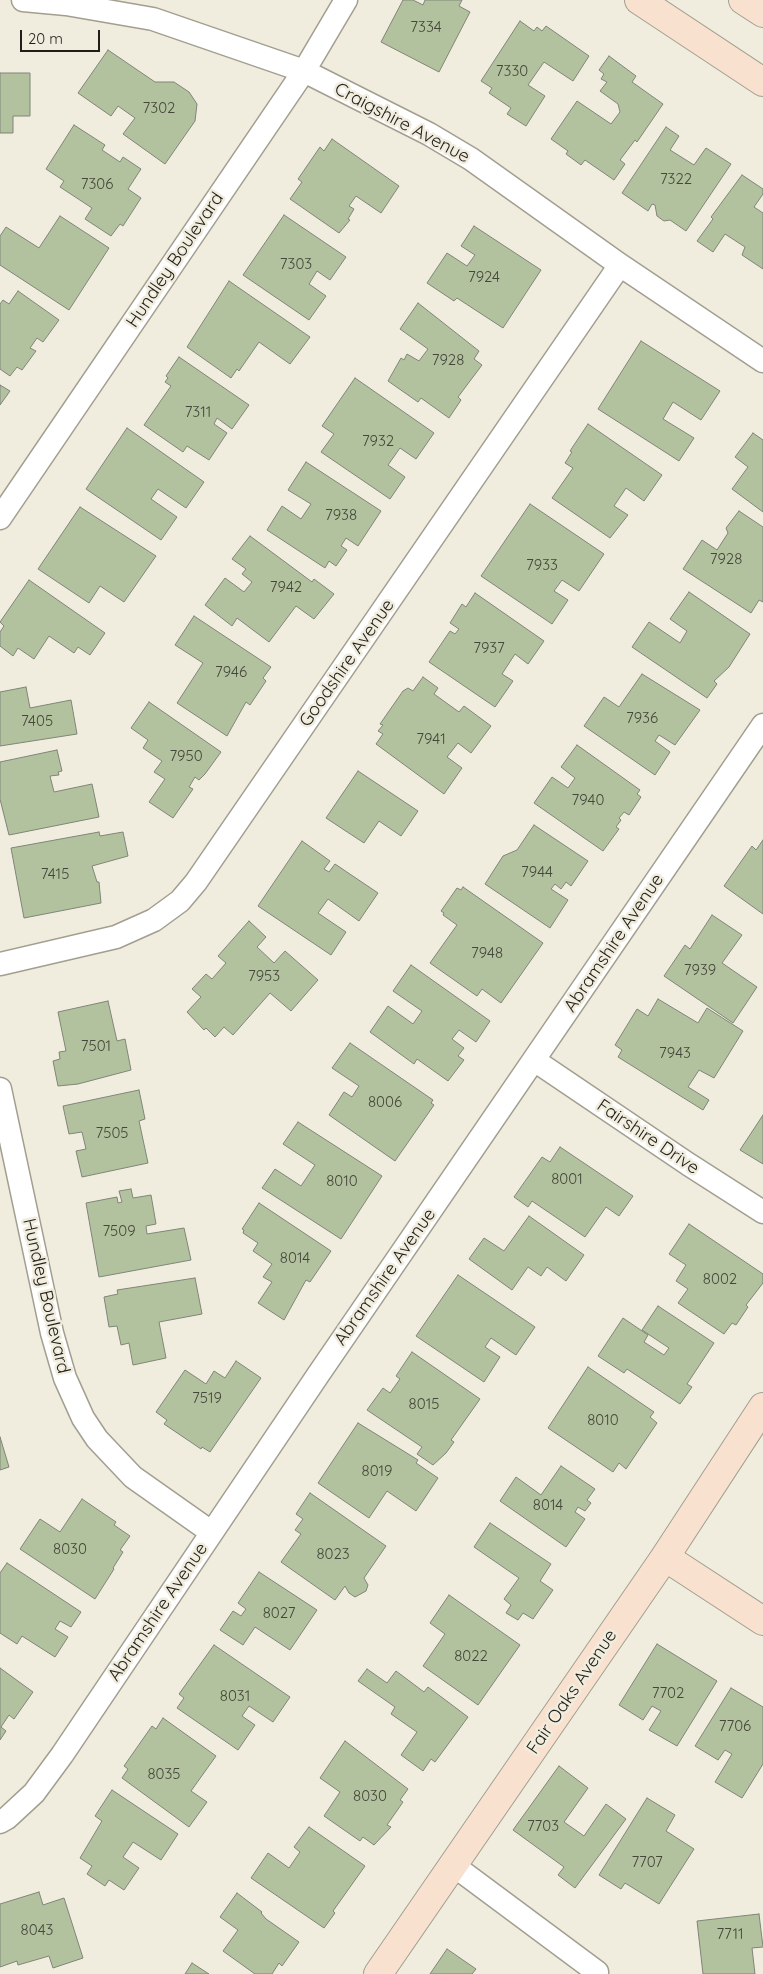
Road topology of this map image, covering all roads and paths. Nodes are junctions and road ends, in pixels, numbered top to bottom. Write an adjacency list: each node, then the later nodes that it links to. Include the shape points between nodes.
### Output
1 (23, 0): 6 (street, Craigshire Avenue, via 75,5 153,19)
2 (346, 0): 6 (street, Hundley Boulevard)
3 (640, 0): 7 (street)
4 (743, 0): 5 (street)
5 (763, 13)
6 (304, 70): 8 (street, Craigshire Avenue, via 471,159); 10 (street, Hundley Boulevard)
7 (763, 82)
8 (620, 265): 9 (street, Craigshire Avenue); 12 (street, Goodshire Avenue, via 202,874 180,901 154,920 116,937)
9 (763, 360)
10 (0, 518)
11 (763, 725): 13 (street, Abramshire Avenue)
12 (0, 964)
13 (534, 1060): 15 (street, Fairshire Drive); 17 (street, Abramshire Avenue)
14 (0, 1089): 17 (street, Hundley Boulevard, via 52,1333 65,1378 84,1418 97,1439 133,1477)
15 (763, 1212)
16 (763, 1407): 18 (street, Fair Oaks Avenue)
17 (211, 1532): 20 (street, Abramshire Avenue, via 62,1755 34,1793)
18 (665, 1556): 19 (street); 21 (street, Fair Oaks Avenue)
19 (763, 1621)
20 (0, 1822)
21 (453, 1865): 22 (street); 23 (street, Fair Oaks Avenue)
22 (597, 1972)
23 (378, 1974)

